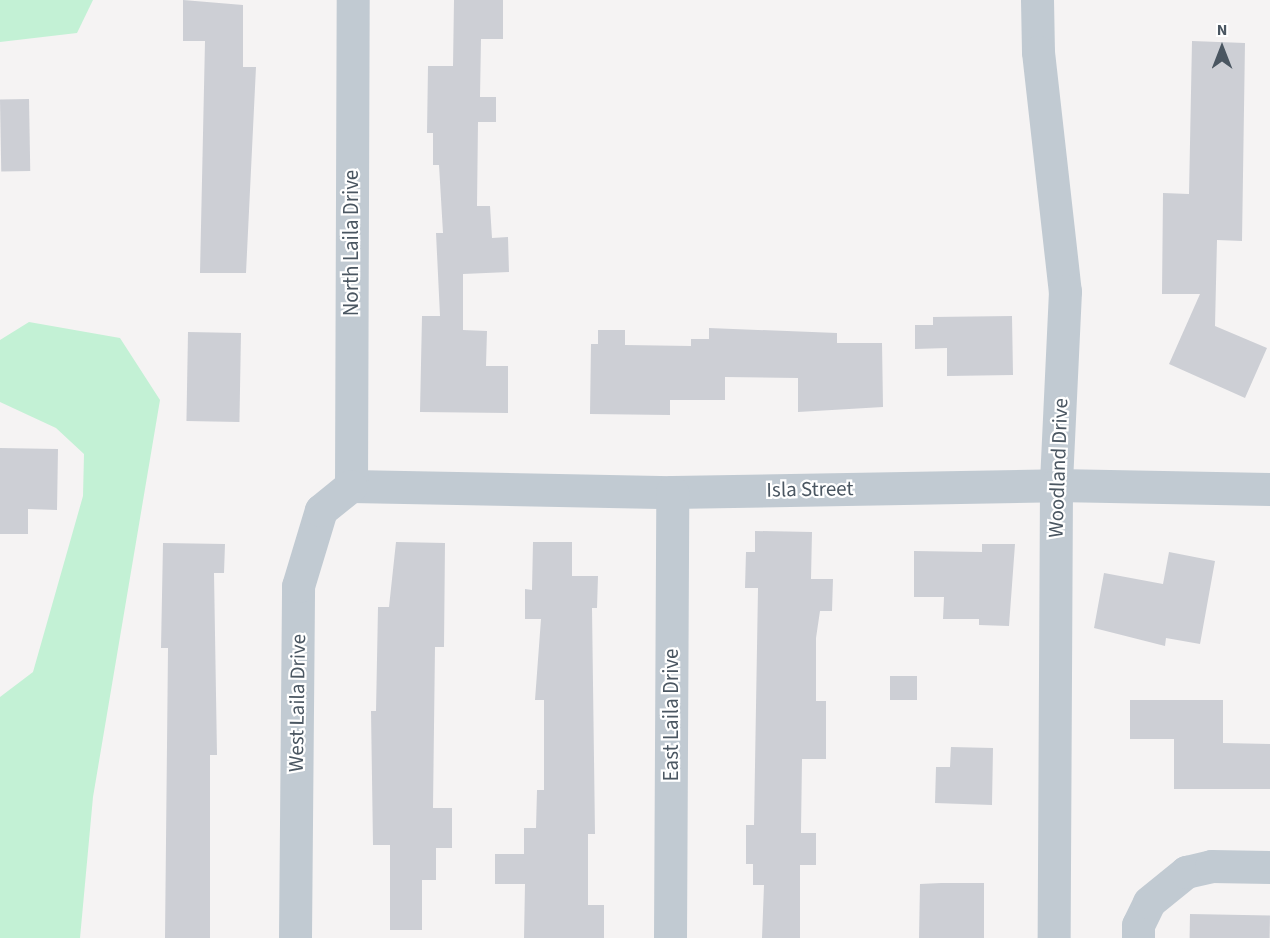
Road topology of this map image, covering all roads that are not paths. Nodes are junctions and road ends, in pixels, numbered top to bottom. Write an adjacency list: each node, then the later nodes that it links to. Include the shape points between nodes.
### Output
1 (352, 0): 4 (street, North Laila Drive)
2 (1037, 0): 3 (street, Woodland Drive, via 1038,52 1065,291)
3 (1056, 484): 5 (street, Isla Street); 6 (street, Isla Street); 10 (street, Woodland Drive)
4 (351, 486): 6 (street, Isla Street); 8 (street, West Laila Drive, via 321,510 297,586)
5 (1270, 489)
6 (672, 492): 9 (street, East Laila Drive)
7 (1270, 867): 11 (street, via 1211,866 1186,872 1149,903 1138,925)
8 (295, 938)
9 (670, 938)
10 (1054, 938)
11 (1138, 938)

